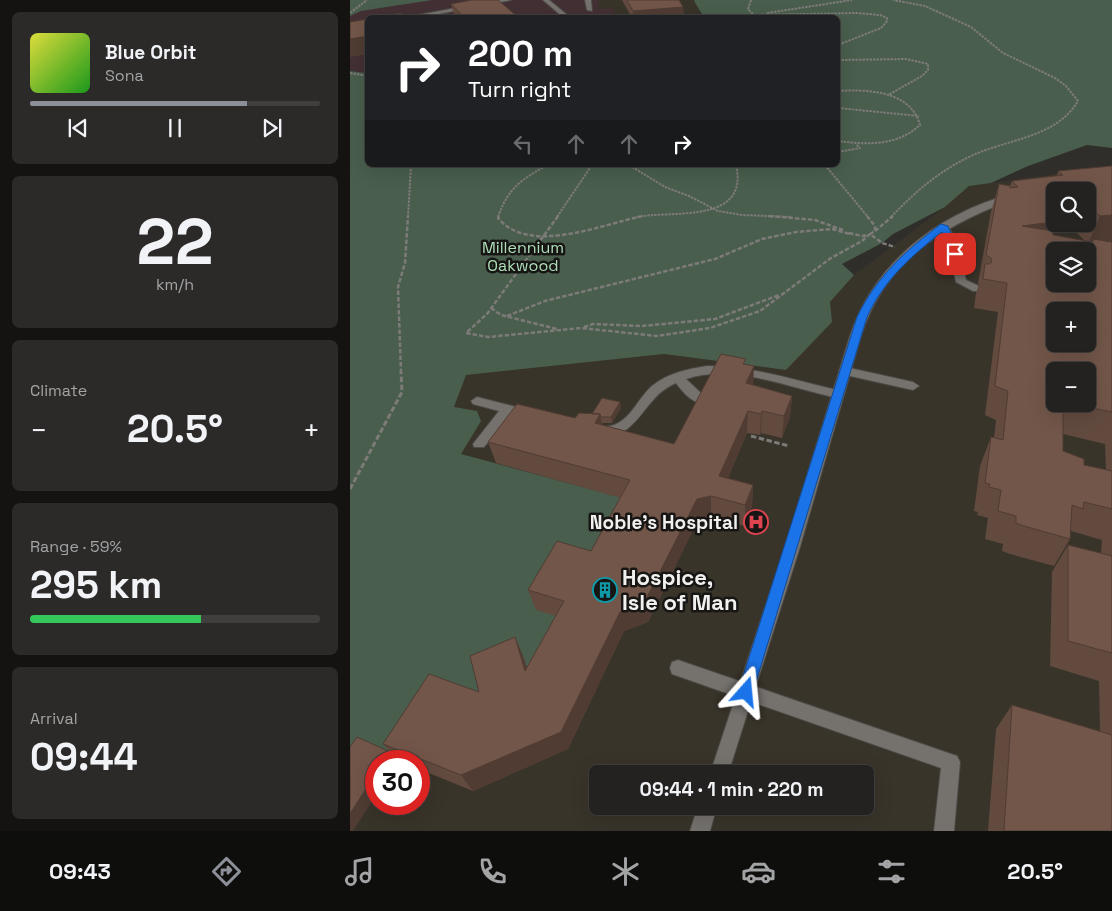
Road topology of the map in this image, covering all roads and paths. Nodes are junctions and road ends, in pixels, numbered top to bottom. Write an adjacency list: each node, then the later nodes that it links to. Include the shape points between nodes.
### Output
1 (367, 0): 9 (path)
2 (508, 0): 10 (street)
3 (546, 0): 11 (street)
4 (588, 0): 8 (street)
5 (751, 0): 12 (path, via 748,9)
6 (852, 0): 12 (path)
7 (893, 0): 33 (path, via 931,8 971,27 1002,53 1055,78 1078,101 1059,125 993,146 948,167 924,184 883,227)
8 (590, 10)
9 (350, 13)
10 (423, 15)
11 (564, 15)
12 (754, 15): 13 (path, via 863,14 887,18 881,28)
13 (840, 44)
14 (840, 60): 18 (path, via 904,60 928,64 928,70 922,76)
15 (350, 74): 16 (path)
16 (365, 76)
17 (840, 91): 18 (path)
18 (887, 95): 20 (path, via 908,104)
19 (840, 108): 20 (path)
20 (920, 116): 22 (path, via 920,125 898,140)
21 (840, 141): 22 (path)
22 (856, 144): 23 (path, via 860,148)
23 (840, 152)
24 (411, 167): 56 (path, via 405,263 398,287 402,392)
25 (544, 167): 36 (path, via 511,189 498,218 508,230)
26 (591, 167): 36 (path)
27 (632, 167): 31 (path, via 662,186 692,197)
28 (736, 167): 31 (path, via 736,189 730,198)
29 (827, 167): 33 (path, via 875,226)
30 (1018, 194): 32 (street, via 974,210)
31 (712, 210): 35 (path, via 794,216 835,226); 36 (path, via 656,214)
32 (944, 226): 37 (street); 38 (street, via 961,282)
33 (875, 231): 34 (path)
34 (870, 234): 35 (path); 37 (path, via 882,243); 39 (path)
35 (849, 235): 41 (path, via 832,229 762,239 715,259 544,300)
36 (545, 236): 40 (path)
37 (909, 253): 44 (street, via 871,298)
38 (977, 289)
39 (781, 295): 42 (path, via 715,319 642,326 593,324); 42 (path, via 760,312 710,328 657,336)
40 (491, 308): 41 (path); 43 (path, via 466,333 488,337)
41 (506, 316): 43 (path)
42 (581, 328): 43 (path)
43 (560, 330)
44 (845, 371): 46 (street); 47 (street)
45 (678, 377): 47 (street, via 712,369 734,370); 48 (street); 52 (street, via 654,390 629,423 620,429 608,432)
46 (913, 386)
47 (837, 394): 58 (street, via 816,472)
48 (700, 399)
49 (477, 401): 50 (street)
50 (508, 408): 51 (street); 54 (street)
51 (536, 416)
52 (591, 430)
53 (751, 436): 55 (path)
54 (479, 444)
55 (789, 446)
56 (350, 490)
57 (678, 668): 58 (street)
58 (746, 692): 59 (street); 62 (street, via 951,762)
59 (722, 765)
60 (705, 815): 61 (street)
61 (700, 831)
62 (944, 831)

